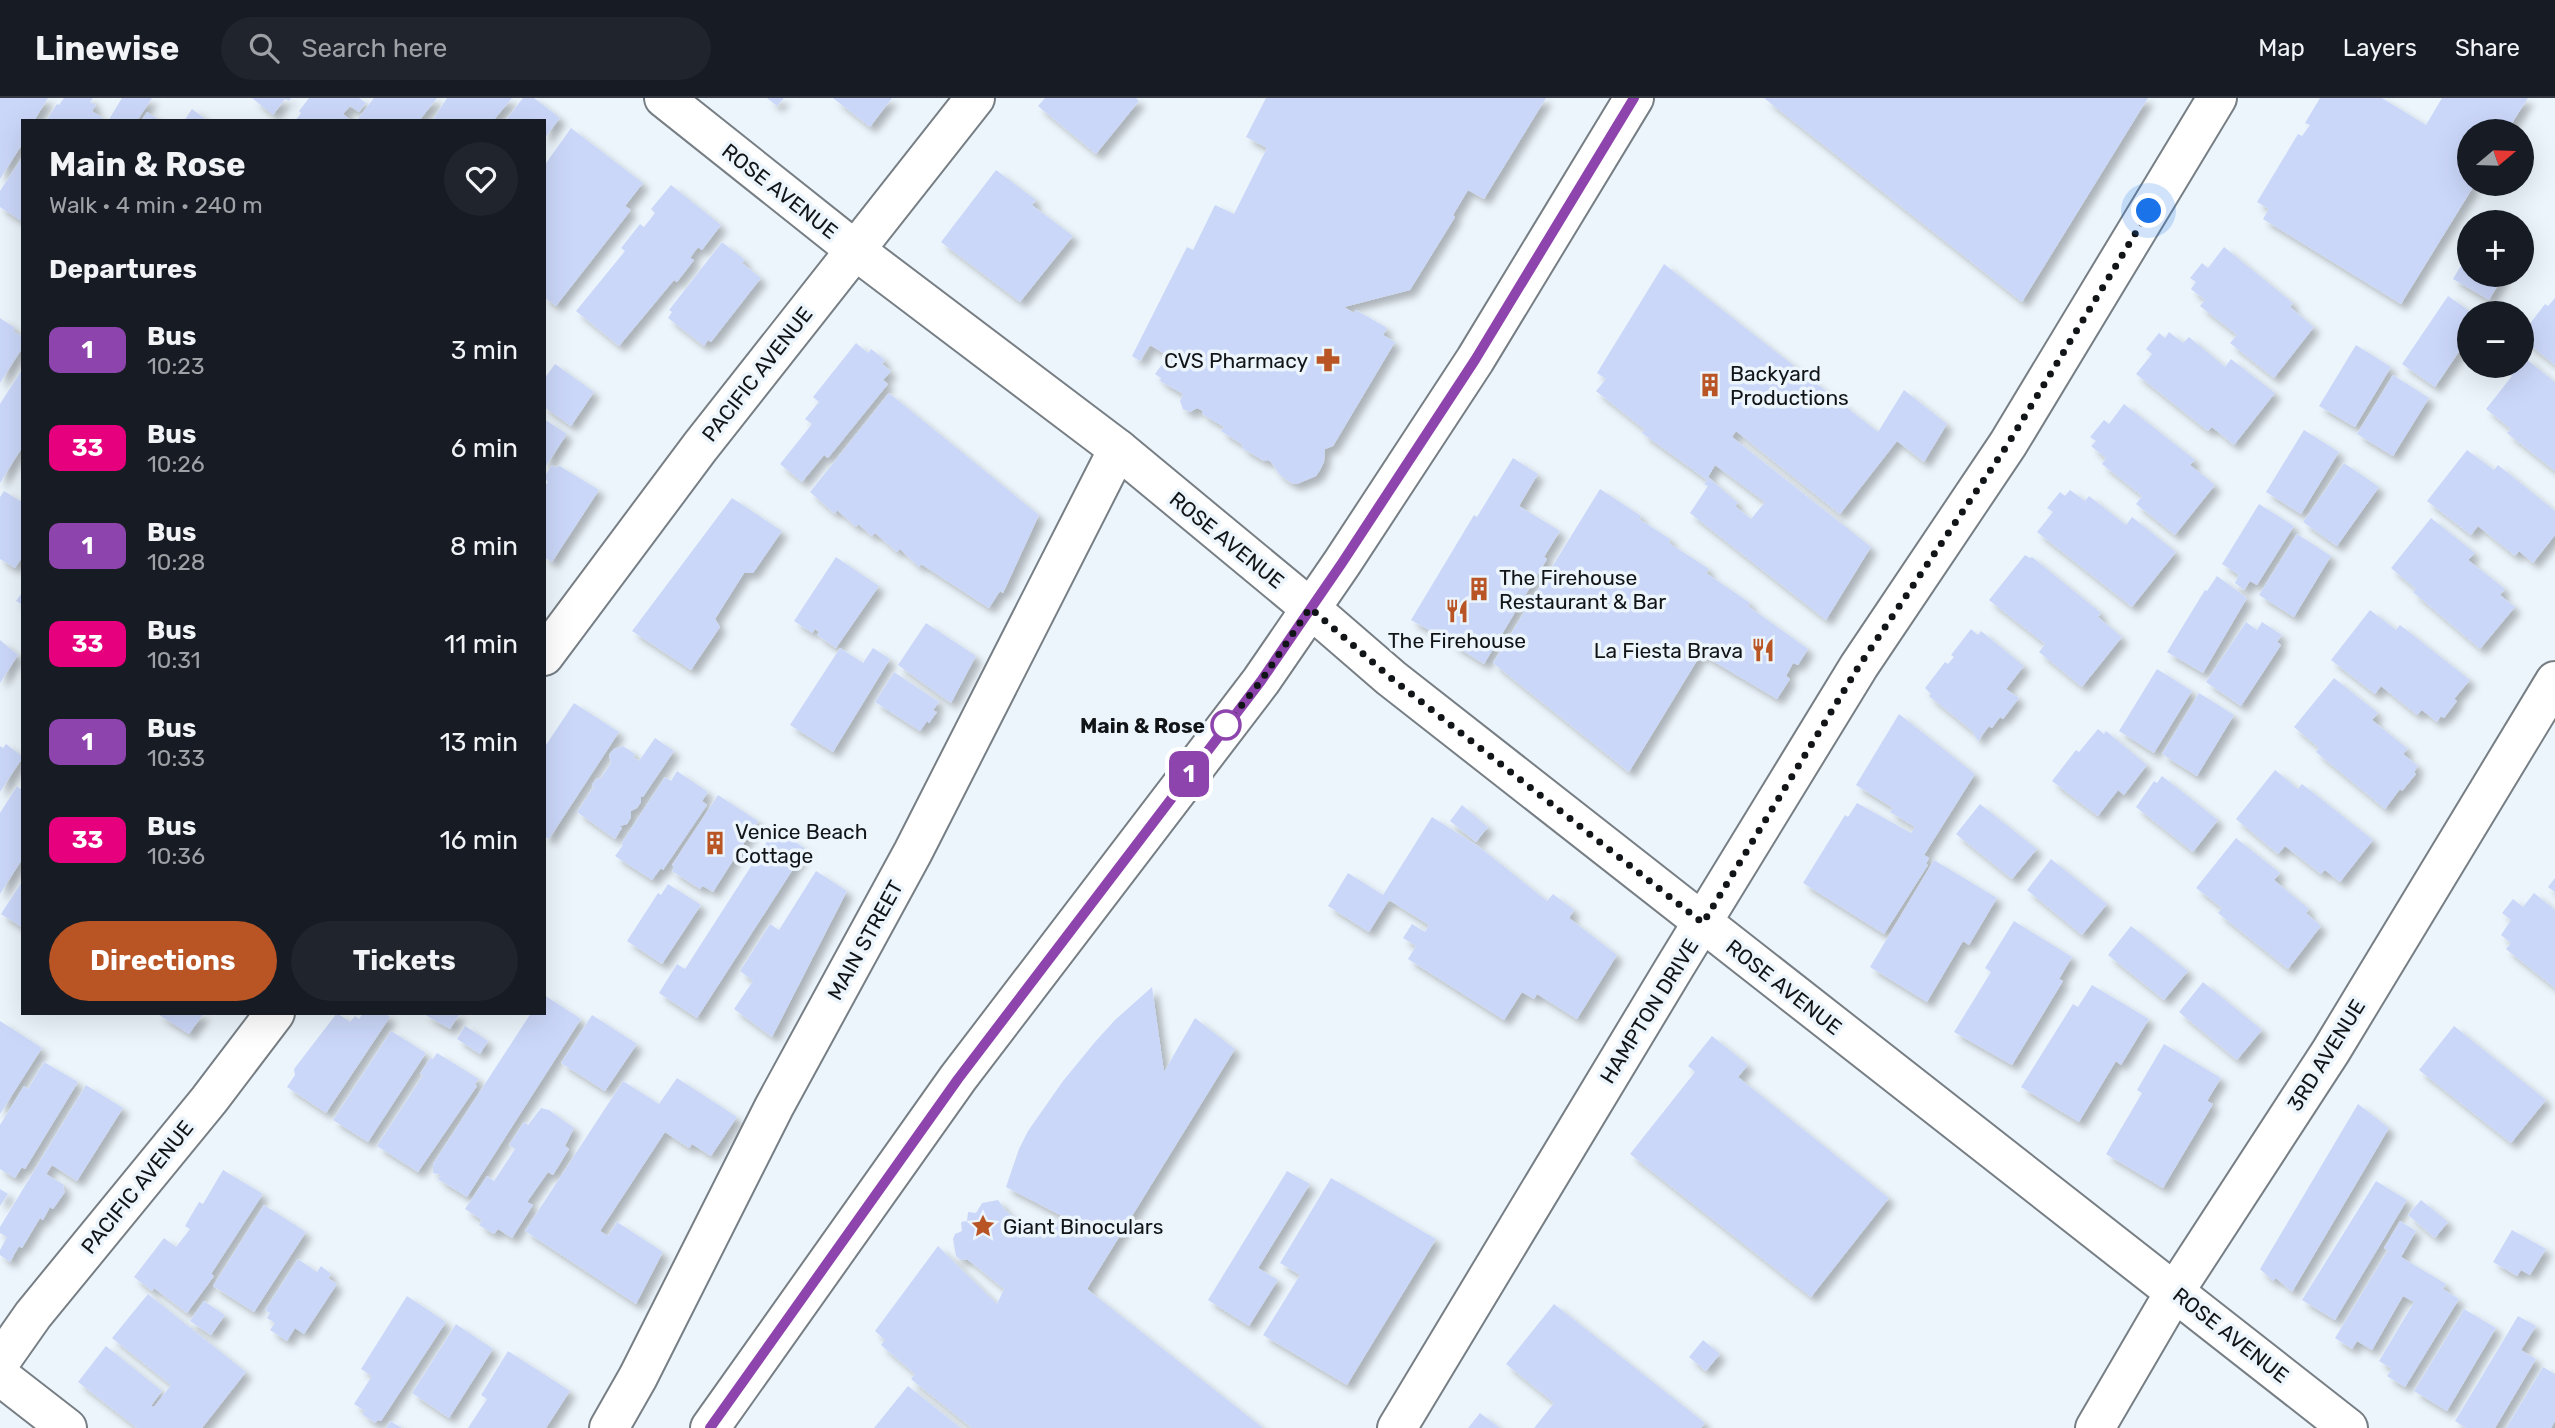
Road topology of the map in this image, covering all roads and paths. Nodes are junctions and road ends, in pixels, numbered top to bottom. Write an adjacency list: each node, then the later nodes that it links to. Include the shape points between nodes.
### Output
1 (664, 98): 5 (street, ROSE AVENUE)
2 (975, 98): 5 (street, PACIFIC AVENUE)
3 (1634, 98): 7 (street, via 1475,360)
4 (2217, 98): 10 (street, HAMPTON DRIVE, via 2008,444 1859,666)
5 (855, 250): 6 (street, ROSE AVENUE); 8 (street, PACIFIC AVENUE)
6 (1118, 449): 7 (street, ROSE AVENUE); 16 (street, MAIN STREET, via 913,852 774,1107)
7 (1310, 608): 10 (street, ROSE AVENUE, via 1391,678); 17 (street, via 1261,681 958,1079)
8 (546, 653)
9 (2555, 681): 12 (street, 3RD AVENUE, via 2331,1051)
10 (1703, 923): 12 (street, ROSE AVENUE); 18 (street, HAMPTON DRIVE)
11 (273, 1015): 13 (street, PACIFIC AVENUE)
12 (2175, 1291): 19 (street, 3RD AVENUE); 20 (street, ROSE AVENUE)
13 (0, 1362)
14 (0, 1377): 15 (street)
15 (67, 1428)
16 (609, 1428)
17 (710, 1428)
18 (1397, 1428)
19 (2095, 1428)
20 (2348, 1428)

